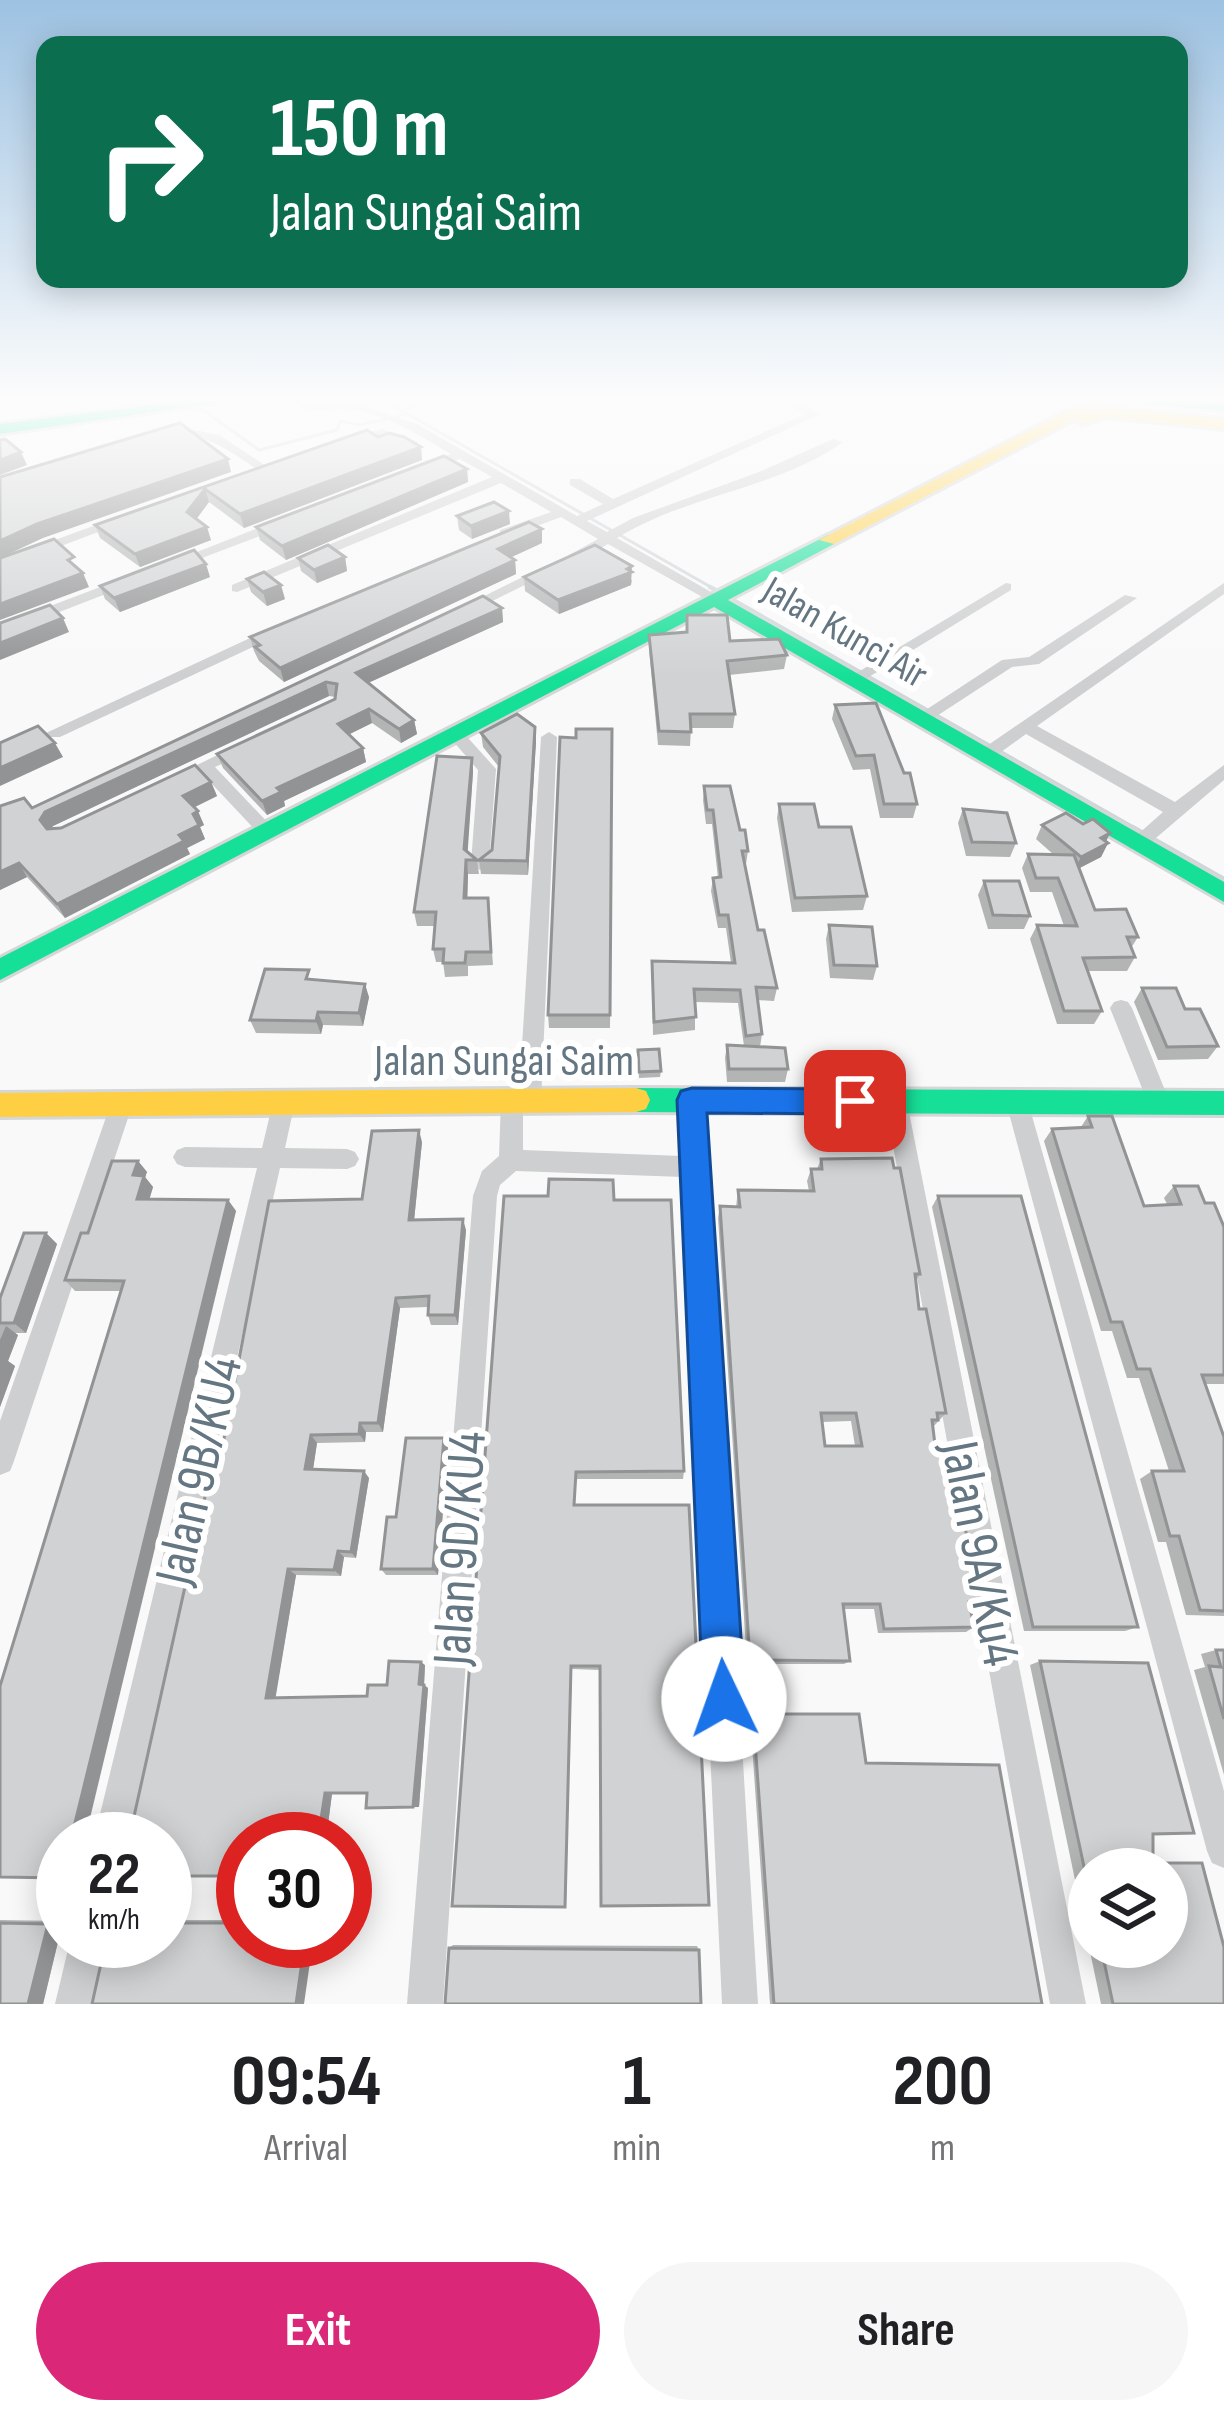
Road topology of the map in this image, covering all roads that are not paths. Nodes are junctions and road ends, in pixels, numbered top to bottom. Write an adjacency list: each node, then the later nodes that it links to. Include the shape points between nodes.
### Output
1 (471, 491): 18 (street)
2 (527, 491): 10 (street, Jalan Kunci Air)
3 (589, 491): 7 (street)
4 (642, 491): 7 (street)
5 (722, 491): 11 (street)
6 (927, 491): 19 (main road)
7 (612, 504): 10 (street)
8 (308, 513): 14 (street)
9 (140, 514): 13 (street)
10 (579, 516): 11 (street, Jalan Kunci Air); 12 (street)
11 (617, 535): 19 (street, Jalan Kunci Air); 21 (street)
12 (480, 543)
13 (0, 565)
14 (154, 571)
15 (132, 580): 23 (street)
16 (1006, 587): 24 (street)
17 (1224, 587): 26 (street)
18 (238, 588)
19 (723, 594): 24 (main road, Jalan Kunci Air); 28 (main road)
20 (1130, 598): 25 (street, via 1033,662 1008,663)
21 (437, 622)
22 (287, 625): 27 (street)
23 (0, 630)
24 (861, 675): 25 (main road, Jalan Kunci Air)
25 (928, 713): 31 (main road, Jalan Kunci Air)
26 (1025, 727): 31 (street); 35 (street)
27 (54, 733)
28 (454, 733): 36 (main road); 38 (street, via 487,770)
29 (268, 736): 32 (street)
30 (549, 737): 44 (street, Jalan 9D/KU4)
31 (993, 750): 37 (main road, Jalan Kunci Air)
32 (204, 766): 34 (street); 36 (street)
33 (1224, 771): 35 (street)
34 (183, 776)
35 (1176, 811): 37 (street)
36 (266, 831): 40 (main road)
37 (1145, 836): 39 (main road, Jalan Kunci Air)
38 (480, 863)
39 (1224, 893)
40 (0, 970)
41 (1121, 1008): 49 (street)
42 (692, 1100): 44 (main road, Jalan Sungai Saim); 45 (main road, Jalan Sungai Saim); 55 (street)
43 (284, 1102): 44 (main road, Jalan Sungai Saim); 48 (main road, Jalan Sungai Saim); 51 (street, Jalan 9B/KU4)
44 (521, 1102): 54 (street, Jalan 9D/KU4)
45 (896, 1102): 46 (main road, Jalan Sungai Saim); 63 (street, Jalan 9A/Ku4)
46 (1017, 1102): 49 (main road, Jalan Sungai Saim); 58 (street)
47 (1224, 1102): 49 (main road, Jalan Sungai Saim)
48 (122, 1103): 50 (main road, Jalan Sungai Saim); 56 (street)
49 (1159, 1103)
50 (0, 1105)
51 (269, 1156): 52 (street); 53 (street); 57 (street, Jalan 9B/KU4)
52 (185, 1157)
53 (347, 1159)
54 (511, 1160): 55 (street); 61 (street, Jalan 9D/KU4, via 484,1196)
55 (695, 1167): 62 (street)
56 (0, 1461)
57 (117, 1812)
58 (1224, 1851)
59 (82, 1968): 60 (street)
60 (73, 2004)
61 (424, 2004)
62 (740, 2004)
63 (1068, 2004)

